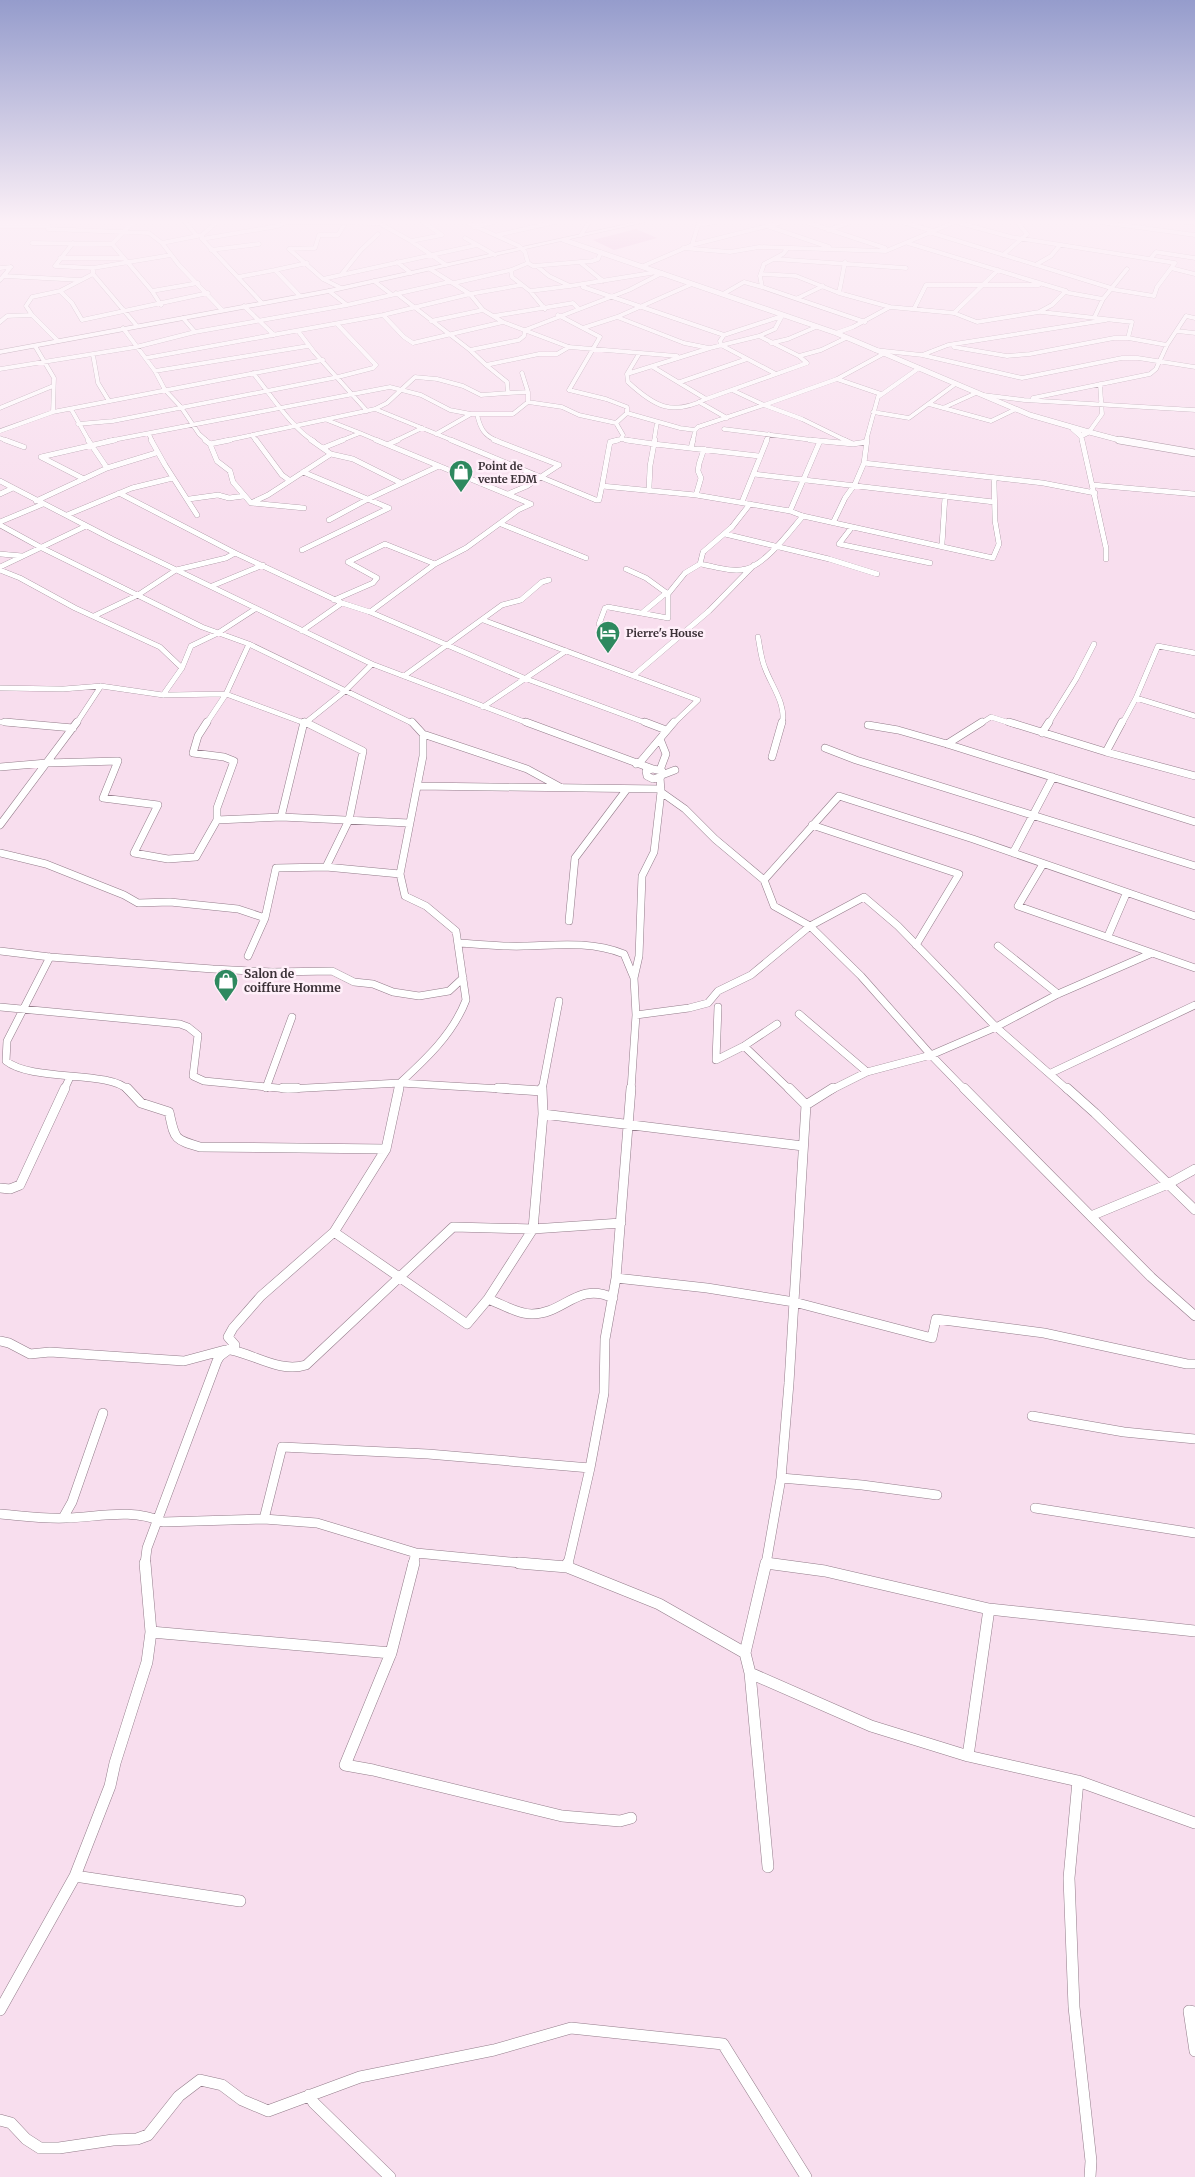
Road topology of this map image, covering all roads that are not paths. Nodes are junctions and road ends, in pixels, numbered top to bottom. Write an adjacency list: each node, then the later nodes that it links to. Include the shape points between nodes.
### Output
1 (43, 324): 40 (street)
2 (135, 324): 24 (street)
3 (151, 324): 24 (main road)
4 (188, 324): 31 (street)
5 (245, 324): 31 (street)
6 (263, 324): 35 (street)
7 (337, 324): 29 (street); 75 (street, via 376,365 369,370)
8 (391, 324): 33 (street, via 413,343)
9 (435, 324): 33 (street)
10 (497, 324): 33 (street)
11 (508, 324): 28 (street)
12 (539, 324): 28 (street)
13 (575, 324): 27 (street)
14 (597, 324): 27 (street)
15 (634, 324): 49 (street, via 684,343)
16 (692, 324): 36 (street)
17 (759, 324): 36 (street)
18 (778, 324): 37 (street, via 775,329)
19 (805, 324): 25 (street)
20 (861, 324): 34 (street)
21 (1083, 324): 43 (street)
22 (1132, 324): 39 (street)
23 (1181, 324): 30 (street)
24 (137, 326): 26 (main road)
25 (816, 327): 34 (street); 41 (street)
26 (123, 328): 40 (main road); 47 (street)
27 (583, 328): 52 (street, via 600,337)
28 (524, 330): 48 (street); 50 (street, via 524,336 519,340)
29 (298, 331): 35 (street); 46 (street)
30 (1177, 331): 32 (street); 44 (street)
31 (195, 332): 47 (street)
32 (1195, 333)
33 (449, 334): 50 (street)
34 (836, 334): 38 (street)
35 (274, 335): 60 (street)
36 (724, 335): 42 (street)
37 (759, 336): 41 (street); 42 (street)
38 (846, 338): 51 (street); 59 (street)
39 (1128, 338): 43 (street, via 1007,356); 44 (street)
40 (58, 341): 45 (main road)
41 (771, 344): 59 (street)
42 (721, 345): 49 (street); 61 (street)
43 (948, 345): 58 (street)
44 (1167, 345): 63 (street)
45 (35, 346): 53 (main road); 64 (street)
46 (308, 346): 62 (street); 70 (street)
47 (136, 347): 57 (street); 60 (street)
48 (569, 347): 52 (street); 65 (street, via 556,354 539,354)
49 (710, 348): 55 (street)
50 (470, 350): 65 (street)
51 (874, 350): 56 (street); 58 (street)
52 (594, 351): 54 (street); 84 (street)
53 (0, 352)
54 (639, 354): 55 (street, via 672,357); 73 (street)
55 (691, 354): 66 (street)
56 (884, 354): 68 (street); 76 (street)
57 (93, 355): 64 (street); 94 (street, via 98,382)
58 (922, 355): 63 (street, via 1022,378 1117,359)
59 (799, 356): 74 (street, via 807,363)
60 (146, 358): 70 (street)
61 (747, 359): 74 (street); 77 (street)
62 (323, 360): 71 (street); 75 (street)
63 (1160, 361): 67 (street); 78 (street, via 1150,374)
64 (46, 362): 69 (street); 80 (street, via 54,378)
65 (486, 365): 87 (street, via 507,382)
66 (652, 367): 73 (street); 77 (street)
67 (1195, 367)
68 (919, 368): 79 (street); 90 (street)
69 (0, 369)
70 (155, 371): 81 (street)
71 (254, 373): 81 (street); 82 (street)
72 (522, 373): 86 (street)
73 (627, 374): 96 (street, via 628,382 640,393 673,409)
74 (776, 374): 85 (street)
75 (338, 377): 82 (street); 89 (street)
76 (837, 379): 90 (street); 98 (street)
77 (680, 382): 92 (street)
78 (1100, 384): 93 (street); 99 (street)
79 (954, 385): 88 (street); 97 (street)
80 (52, 386): 102 (street); 110 (street)
81 (165, 390): 94 (street); 100 (street)
82 (267, 390): 100 (street); 105 (street)
83 (401, 390): 87 (street, via 415,377 437,379 482,395); 89 (street, via 390,387); 106 (street, via 387,404); 113 (street, via 421,395 450,410)
84 (569, 390): 101 (street); 112 (street, via 622,404 627,406)
85 (732, 390): 92 (street); 98 (street)
86 (528, 392): 87 (street); 95 (street)
87 (508, 393)
88 (976, 393): 91 (street); 103 (street)
89 (354, 394): 105 (street); 108 (street)
90 (881, 394): 111 (street)
91 (982, 395): 93 (street); 107 (street)
92 (706, 398): 96 (street)
93 (1024, 400): 99 (street)
94 (109, 401): 104 (street)
95 (528, 402): 101 (street); 114 (street, via 505,416)
96 (699, 402): 115 (street)
97 (929, 404): 103 (street); 111 (street, via 909,418)
98 (764, 405): 115 (street); 142 (street)
99 (1105, 406): 109 (street); 127 (street, via 1100,422)
100 (181, 407): 119 (street, via 112,421); 120 (street)
101 (562, 407): 118 (street, via 579,415)
102 (0, 408)
103 (943, 408): 107 (street, via 991,421)
104 (71, 409): 110 (street); 119 (street)
105 (281, 409): 120 (street); 121 (street)
106 (375, 409): 108 (street); 122 (street)
107 (1016, 409): 124 (street)
108 (367, 410): 116 (street)
109 (1195, 410)
110 (53, 412): 126 (street)
111 (873, 412): 137 (street)
112 (627, 413): 117 (street); 118 (street)
113 (471, 414): 114 (street); 130 (street)
114 (477, 414): 156 (street, via 480,428 490,438 559,465)
115 (727, 418): 125 (street)
116 (326, 419): 121 (street); 128 (street)
117 (657, 422): 125 (street); 141 (street)
118 (616, 423): 135 (street, via 623,435)
119 (78, 424): 138 (street)
120 (194, 424): 129 (street); 139 (street)
121 (296, 426): 132 (street); 144 (street)
122 (422, 428): 130 (street); 140 (street)
123 (724, 429): 131 (street)
124 (1073, 429): 127 (street); 133 (street)
125 (695, 430): 145 (street)
126 (0, 431)
127 (1089, 432): 133 (street); 148 (street, via 1135,444)
128 (360, 433): 140 (street); 144 (street)
129 (149, 434): 138 (street); 147 (street)
130 (436, 434): 156 (street)
131 (769, 434): 136 (street); 150 (street)
132 (252, 435): 139 (street); 161 (street)
133 (1081, 436): 165 (street)
134 (0, 438): 143 (street)
135 (621, 439): 141 (street); 166 (street, via 610,442)
136 (820, 441): 142 (street); 160 (street)
137 (866, 442): 142 (street); 151 (street)
138 (92, 444): 153 (street); 157 (street, via 41,457)
139 (210, 444): 175 (street, via 216,462 230,472)
140 (389, 444): 152 (street)
141 (654, 444): 145 (street); 168 (street)
142 (853, 444)
143 (24, 447)
144 (323, 448): 149 (street)
145 (692, 448): 146 (street)
146 (704, 449): 150 (street); 173 (street)
147 (156, 453): 153 (street); 158 (street)
148 (1195, 453)
149 (331, 454): 154 (street); 163 (street, via 353,459)
150 (759, 456): 155 (street)
151 (864, 463): 159 (street); 164 (street)
152 (440, 466): 163 (street); 172 (street)
153 (107, 468): 157 (street)
154 (304, 472): 161 (street); 178 (street)
155 (754, 474): 160 (street); 180 (street)
156 (541, 476): 166 (street, via 596,500 599,500); 172 (street)
157 (84, 478): 179 (street)
158 (173, 478): 169 (street, via 148,482); 177 (street)
159 (994, 478): 170 (street); 181 (street)
160 (804, 479): 164 (street); 186 (street)
161 (289, 480): 182 (street)
162 (0, 481): 167 (street)
163 (401, 483): 178 (street)
164 (855, 484): 176 (street); 191 (street)
165 (1093, 485): 170 (street); 174 (street)
166 (602, 486): 168 (street)
167 (13, 488): 171 (street); 179 (street)
168 (649, 490): 173 (street)
169 (119, 493): 187 (street); 201 (street)
170 (1095, 493): 205 (street)
171 (0, 494)
172 (508, 494): 193 (street, via 531,504)
173 (696, 494): 180 (street)
174 (1195, 494)
175 (244, 496): 177 (street); 182 (street)
176 (945, 496): 181 (street); 197 (street)
177 (189, 499): 188 (street)
178 (368, 499): 190 (street); 200 (street, via 389,508)
179 (36, 501): 183 (street)
180 (742, 502): 184 (street)
181 (994, 502): 197 (street, via 999,544 993,558)
182 (251, 503): 185 (street)
183 (43, 504): 187 (street); 192 (street)
184 (750, 504): 186 (street); 196 (street)
185 (304, 508)
186 (790, 511): 189 (street)
187 (67, 515): 194 (street)
188 (197, 515)
189 (803, 516): 191 (street); 198 (street)
190 (330, 520)
191 (833, 523): 195 (street)
192 (0, 524): 199 (street)
193 (501, 524): 204 (street); 207 (street)
194 (86, 526): 199 (street); 213 (street)
195 (852, 527): 197 (street); 206 (street, via 839,544)
196 (725, 534): 198 (street); 208 (street, via 703,552)
197 (942, 545)
198 (774, 546): 210 (street); 214 (street)
199 (42, 548): 203 (street); 218 (street)
200 (302, 550)
201 (236, 553): 209 (street); 213 (street)
202 (0, 554): 203 (street)
203 (24, 557): 211 (street)
204 (586, 558)
205 (1106, 559)
206 (930, 563)
207 (435, 564): 219 (street, via 385,544 348,562 378,578 373,584); 222 (street)
208 (700, 564): 210 (street, via 746,569); 217 (street, via 685,573)
209 (263, 565): 216 (street); 219 (street)
210 (754, 565): 238 (street, via 709,611)
211 (0, 568): 224 (street)
212 (626, 569): 217 (street, via 646,578)
213 (176, 570): 216 (street); 218 (street)
214 (877, 574)
215 (550, 580): 225 (street, via 542,582 521,600 502,605)
216 (212, 586): 221 (street)
217 (667, 594): 223 (street); 223 (street, via 668,618 662,620)
218 (138, 595): 224 (street); 228 (street)
219 (334, 600): 220 (street)
220 (342, 603): 222 (street); 227 (street)
221 (255, 609): 227 (street); 228 (street)
222 (370, 612): 232 (street)
223 (642, 612): 226 (street, via 608,607)
224 (94, 616): 236 (street, via 160,646)
225 (483, 620): 232 (street); 233 (street)
226 (599, 624)
227 (302, 631): 235 (street)
228 (218, 633): 230 (street); 236 (street, via 191,646)
229 (758, 637): 259 (street, via 764,667 778,694 783,719)
230 (249, 644): 242 (street); 243 (street)
231 (1094, 644): 253 (street)
232 (449, 645): 237 (street); 239 (street)
233 (566, 651): 238 (street); 239 (street)
234 (1195, 653): 245 (street, via 1158,646)
235 (372, 664): 237 (street); 242 (street)
236 (182, 668): 244 (street)
237 (404, 676): 246 (street)
238 (633, 676): 252 (street, via 698,700)
239 (524, 678): 246 (street); 252 (street)
240 (101, 686): 241 (street); 244 (street); 251 (street)
241 (0, 688)
242 (345, 691): 249 (street); 254 (street, via 415,724)
243 (226, 694): 244 (street); 249 (street); 276 (street, via 198,736 193,753 202,756 221,754 234,761 217,808)
244 (163, 695)
245 (1136, 698): 247 (street); 258 (street)
246 (483, 707): 261 (street)
247 (1195, 716)
248 (0, 722): 251 (street)
249 (304, 722): 275 (street); 277 (street, via 363,751)
250 (868, 725): 256 (street)
251 (73, 728): 260 (street)
252 (666, 730): 255 (street)
253 (1042, 733): 256 (street, via 991,717); 258 (street)
254 (423, 734): 270 (street); 271 (street, via 527,769)
255 (660, 740): 261 (street); 266 (street, via 666,754)
256 (947, 744): 268 (street)
257 (825, 748): 274 (street)
258 (1106, 752): 267 (street)
259 (772, 757)
260 (47, 763): 262 (street); 276 (street, via 118,761 103,798 158,805 134,853 168,859 196,858); 280 (street)
261 (636, 764): 263 (street); 265 (street)
262 (0, 767)
263 (653, 769): 265 (street); 266 (street)
264 (675, 770): 266 (street)
265 (646, 773): 269 (street)
266 (661, 774): 269 (street); 273 (street)
267 (1195, 776)
268 (1053, 777): 274 (street); 278 (street)
269 (653, 779): 273 (street)
270 (418, 786): 271 (street); 279 (street)
271 (560, 786): 272 (street)
272 (627, 789): 273 (street); 292 (street, via 575,858)
273 (661, 789): 288 (street); 304 (street, via 654,852 642,876 639,956)
274 (1032, 814): 283 (street); 285 (street)
275 (282, 817): 276 (street); 277 (street)
276 (217, 820)
277 (349, 820): 279 (street); 286 (street)
278 (1195, 822)
279 (409, 823): 287 (street)
280 (0, 825)
281 (812, 825): 283 (street, via 839,796); 288 (street); 296 (street, via 959,874)
282 (0, 853): 291 (street, via 46,864 138,903 170,902 238,909)
283 (1014, 853): 284 (street)
284 (1043, 864): 289 (street); 294 (street, via 1018,906)
285 (1195, 866)
286 (326, 867): 287 (street); 291 (street, via 276,868)
287 (400, 874): 295 (street, via 406,896 426,906 456,931)
288 (764, 880): 293 (street, via 774,906)
289 (1126, 894): 290 (street); 294 (street)
290 (1195, 916)
291 (265, 918): 300 (street)
292 (569, 921)
293 (810, 926): 296 (street, via 864,897); 312 (street, via 752,975 718,991 708,1003); 317 (street, via 861,976)
294 (1108, 936): 299 (street)
295 (458, 943): 303 (street); 304 (street, via 523,946 562,943 611,949 624,954)
296 (916, 945): 315 (street)
297 (998, 946): 305 (street)
298 (0, 951): 301 (street)
299 (1150, 954): 302 (street); 305 (street)
300 (248, 956)
301 (50, 957): 303 (street, via 272,972 332,971 354,982 419,996 442,993); 310 (street)
302 (1195, 968)
303 (463, 978): 321 (street, via 466,1000 463,1008 436,1050)
304 (634, 978): 312 (street)
305 (1058, 994): 315 (street)
306 (559, 1001): 323 (street)
307 (1195, 1005): 319 (street)
308 (0, 1007): 310 (street)
309 (718, 1007): 316 (street, via 716,1060)
310 (23, 1010): 320 (street, via 7,1041 6,1061 11,1065); 322 (street, via 180,1024 198,1035 193,1076 196,1079)
311 (799, 1014): 318 (street)
312 (636, 1015): 326 (street)
313 (292, 1017): 322 (street)
314 (778, 1024): 316 (street)
315 (996, 1027): 317 (street); 319 (street)
316 (744, 1046): 324 (street)
317 (931, 1054): 318 (street); 333 (street)
318 (868, 1072): 324 (street)
319 (1051, 1073): 330 (street)
320 (70, 1077): 328 (street, via 124,1084 141,1103 169,1112 174,1134 188,1145); 331 (street, via 20,1185)
321 (400, 1083): 322 (street); 323 (street); 328 (street)
322 (266, 1088)
323 (542, 1091): 325 (street)
324 (806, 1105): 327 (street)
325 (543, 1114): 326 (street); 335 (street)
326 (629, 1126): 327 (street); 334 (street)
327 (802, 1146): 341 (street)
328 (386, 1150): 336 (street)
329 (1195, 1169): 330 (street)
330 (1168, 1184): 332 (street); 333 (street)
331 (0, 1188)
332 (1195, 1210)
333 (1091, 1216): 342 (street)
334 (620, 1223): 335 (street); 338 (street)
335 (533, 1229): 337 (street, via 453,1226); 339 (street)
336 (334, 1232): 337 (street); 344 (street, via 261,1296 232,1328 228,1338)
337 (398, 1276): 339 (street, via 468,1324); 344 (street, via 324,1349 298,1369 231,1350)
338 (616, 1278): 340 (street); 341 (street)
339 (488, 1298): 340 (street, via 532,1314 550,1312 584,1293 605,1292)
340 (613, 1298): 349 (street, via 605,1339 604,1393)
341 (794, 1302): 345 (street, via 932,1338 936,1319 1044,1333); 350 (street)
342 (1195, 1316)
343 (0, 1341): 344 (street, via 30,1354 50,1352 184,1361)
344 (235, 1345): 356 (street, via 217,1361)
345 (1195, 1364)
346 (103, 1413): 354 (street, via 72,1502)
347 (1032, 1416): 348 (street, via 1124,1432)
348 (1195, 1439)
349 (590, 1468): 355 (street, via 428,1454 282,1447); 360 (street)
350 (781, 1478): 351 (street, via 862,1484); 359 (street)
351 (937, 1495)
352 (1036, 1508): 357 (street)
353 (0, 1514): 354 (street)
354 (63, 1518): 356 (street, via 136,1514)
355 (264, 1518): 356 (street, via 163,1522); 358 (street, via 317,1523)
356 (159, 1519): 363 (street, via 145,1562)
357 (1195, 1533)
358 (416, 1553): 360 (street); 365 (street)
359 (766, 1563): 361 (street, via 825,1571); 364 (street)
360 (567, 1567): 364 (street, via 658,1604)
361 (989, 1609): 362 (street); 367 (street)
362 (1195, 1631)
363 (151, 1632): 365 (street); 372 (street, via 145,1674 122,1749)
364 (745, 1652): 366 (street)
365 (391, 1653): 369 (street, via 345,1765 562,1816 620,1821)
366 (750, 1673): 367 (street, via 871,1726); 371 (street)
367 (968, 1756): 368 (street)
368 (1078, 1781): 370 (street); 381 (street, via 1069,1878 1074,2008 1091,2161)
369 (631, 1818)
370 (1195, 1823)
371 (768, 1866)
372 (76, 1876): 373 (street); 374 (street)
373 (240, 1901)
374 (0, 2010)
375 (1195, 2012): 376 (street, via 1189,2011)
376 (1195, 2051)
377 (309, 2095): 378 (street, via 268,2111 242,2100 222,2085 200,2080 179,2096 148,2136 59,2148 40,2148 11,2123); 379 (street); 380 (street, via 360,2077 494,2050 571,2028 723,2044)
378 (0, 2120)
379 (390, 2177)
380 (806, 2177)
381 (1090, 2177)

